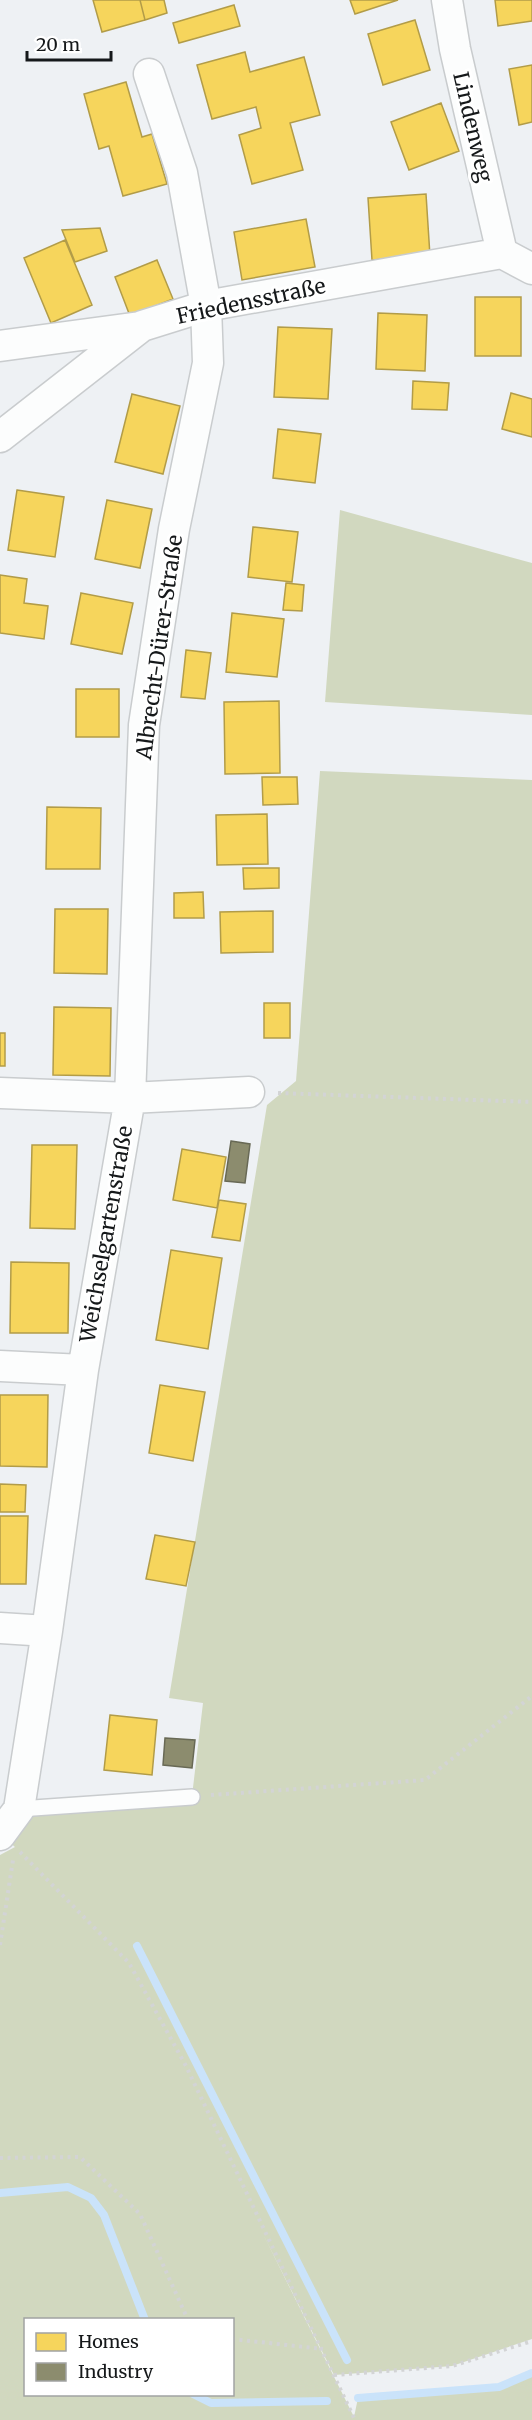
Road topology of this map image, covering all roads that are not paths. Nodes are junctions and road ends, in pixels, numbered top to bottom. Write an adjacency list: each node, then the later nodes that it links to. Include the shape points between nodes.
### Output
1 (447, 0): 3 (street, Lindenweg)
2 (149, 74): 5 (street, Albrecht-Dürer-Straße, via 182,173)
3 (502, 254): 4 (street); 5 (street, Friedensstraße)
4 (532, 269)
5 (206, 306): 6 (street, Friedensstraße); 11 (street, Albrecht-Dürer-Straße, via 208,363 174,529 144,725)
6 (142, 326): 7 (street); 8 (street, Friedensstraße)
7 (0, 346)
8 (0, 437)
9 (249, 1092): 11 (street, Weichselgartenstraße)
10 (0, 1093): 11 (street, Weichselgartenstraße)
11 (129, 1098): 13 (street, Weichselgartenstraße)
12 (0, 1366): 13 (street, Weichselgartenstraße)
13 (83, 1370): 15 (street, Weichselgartenstraße)
14 (0, 1628): 15 (street)
15 (48, 1631): 17 (street, Weichselgartenstraße)
16 (192, 1797): 17 (lane)
17 (19, 1809): 18 (street, Weichselgartenstraße)
18 (0, 1835)

